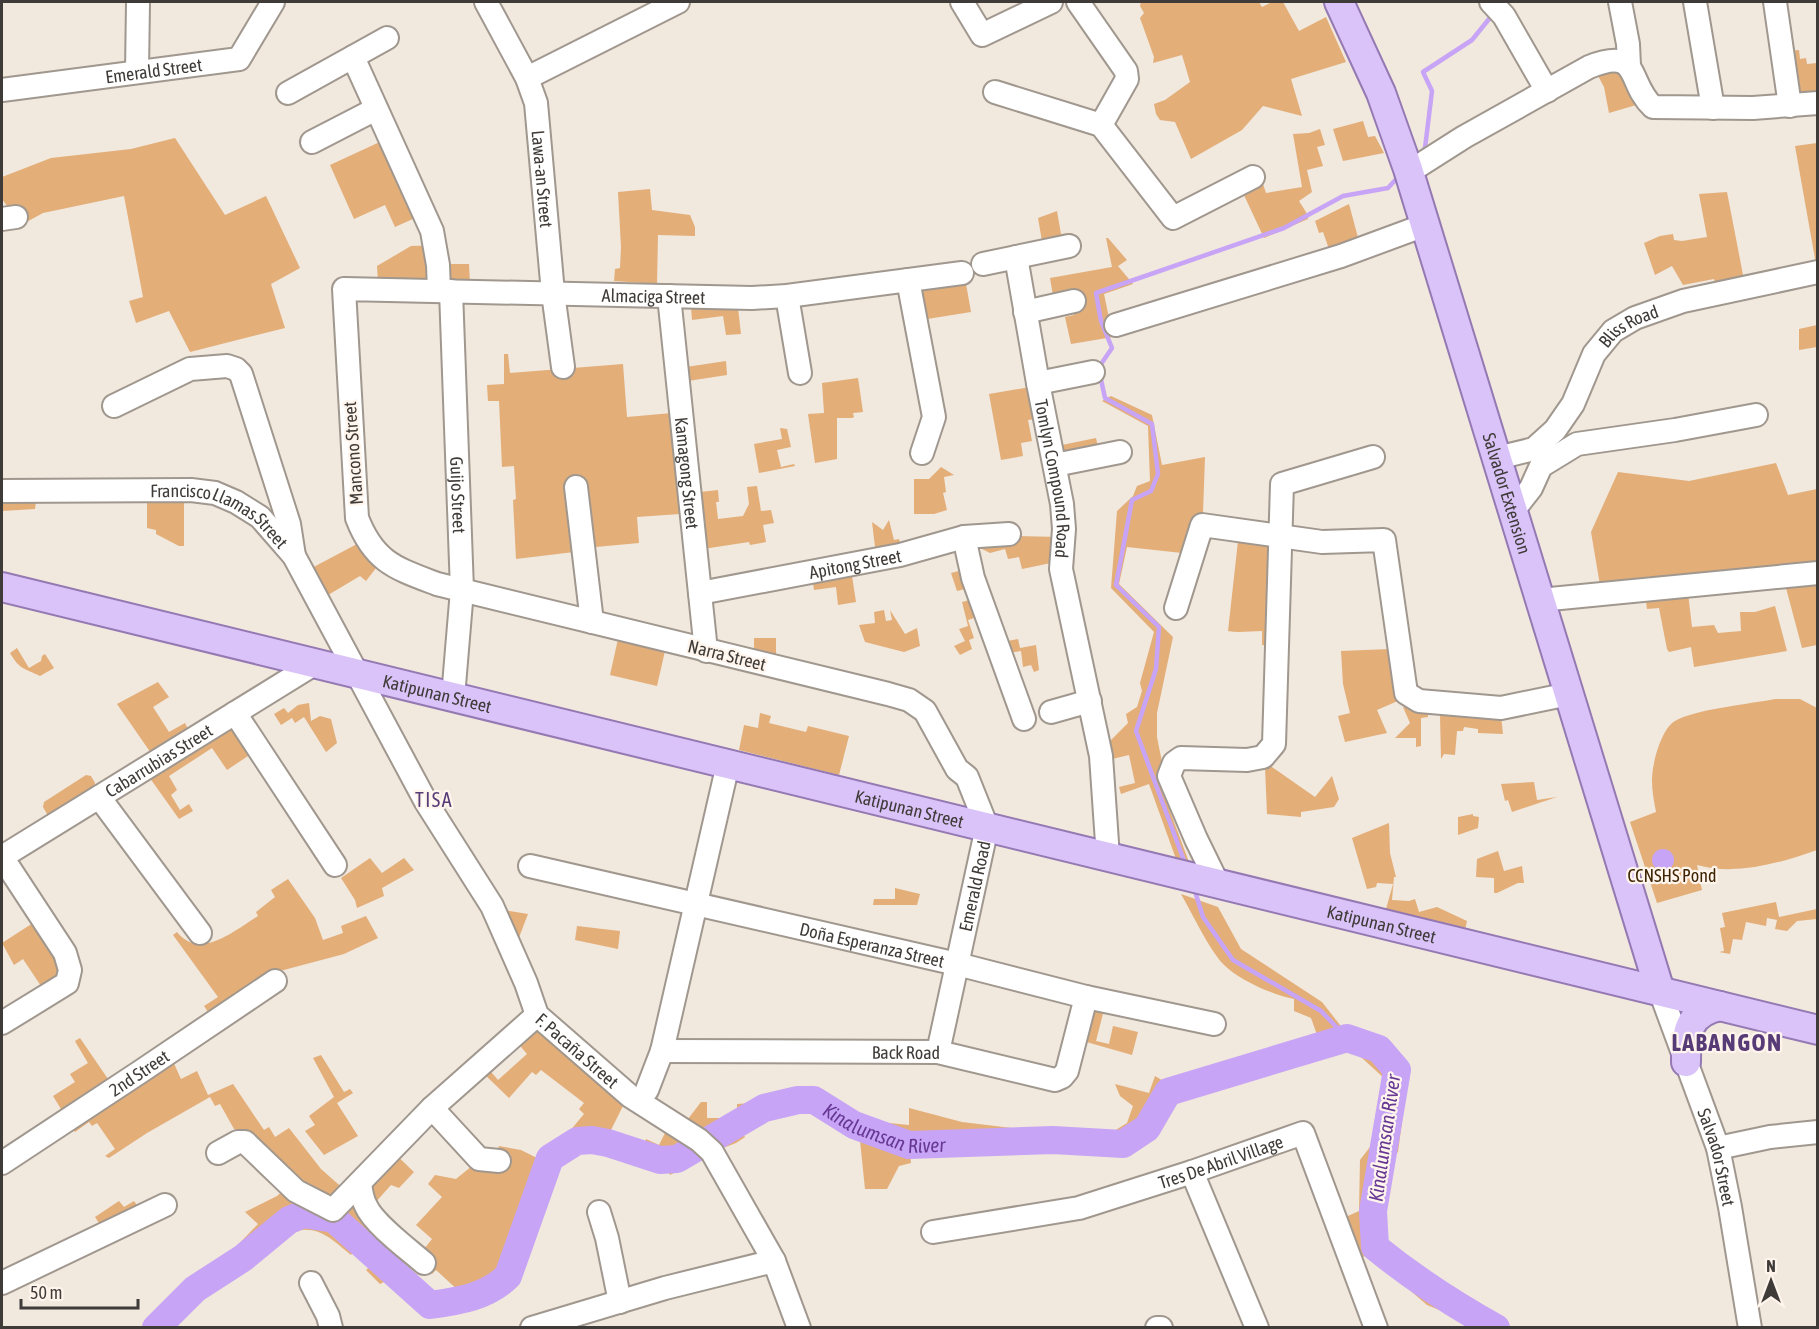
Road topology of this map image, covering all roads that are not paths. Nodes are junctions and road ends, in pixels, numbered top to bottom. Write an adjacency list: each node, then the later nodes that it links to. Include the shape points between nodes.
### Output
1 (138, 2): 17 (street)
2 (273, 2): 17 (street, Emerald Street, via 239,59)
3 (486, 2): 18 (street, Lawa-an Street)
4 (678, 2): 13 (street)
5 (962, 2): 6 (street, via 982,35)
6 (1051, 2)
7 (1078, 2): 27 (street, via 1126,71 1127,79)
8 (1339, 2): 29 (main road, Salvador Extension, via 1381,93)
9 (1620, 2): 16 (street)
10 (1695, 2): 25 (street)
11 (1775, 2): 24 (street)
12 (1496, 7): 20 (street)
13 (639, 10): 18 (street)
14 (387, 38): 15 (street)
15 (353, 57): 22 (street); 26 (street, Guijo Street)
16 (1629, 66): 20 (street, via 1605,61); 25 (street, via 1644,98 1653,107)
17 (137, 72): 19 (street, Emerald Street)
18 (527, 78): 40 (street, Lawa-an Street, via 536,103)
19 (2, 90)
20 (1547, 91): 29 (street)
21 (995, 92): 27 (street)
22 (288, 93)
23 (1818, 103): 24 (street)
24 (1790, 106): 25 (street)
25 (1713, 108)
26 (376, 109): 28 (street); 32 (street, Guijo Street)
27 (1101, 125): 30 (street, via 1173,218)
28 (312, 142)
29 (1407, 164): 31 (main road, Salvador Extension)
30 (1253, 177)
31 (1425, 225): 45 (street, via 1331,259); 55 (main road, Salvador Extension)
32 (435, 243): 38 (street); 39 (street, Guijo Street)
33 (1069, 246): 34 (street, Almaciga Street)
34 (1016, 257): 36 (street, Almaciga Street); 44 (street, Tomlyn Compound Road)
35 (1818, 272): 55 (street, Bliss Road, via 1683,301 1628,322 1613,331 1594,354 1573,404 1555,430 1534,449)
36 (908, 280): 42 (street, Almaciga Street); 53 (street, via 934,417)
37 (344, 289): 38 (street, Almaciga Street); 66 (street, Mancono Street, via 357,518 372,548 400,571)
38 (413, 291): 39 (street, Almaciga Street)
39 (445, 291): 40 (street, Almaciga Street); 66 (street, Guijo Street)
40 (553, 293): 41 (street, Almaciga Street); 46 (street, Lawa-an Street)
41 (669, 296): 42 (street, Almaciga Street); 67 (street, Kamagong Street)
42 (788, 296): 48 (street)
43 (1074, 301): 44 (street)
44 (1025, 312): 49 (street, Tomlyn Compound Road)
45 (1116, 325)
46 (563, 367)
47 (1093, 372): 49 (street)
48 (800, 373)
49 (1038, 383): 56 (street, Tomlyn Compound Road)
50 (114, 406): 63 (street, via 190,369 236,369 241,374 289,524)
51 (1756, 415): 59 (street, via 1577,444 1541,466 1531,488)
52 (1120, 452): 56 (street)
53 (922, 453)
54 (1373, 457): 61 (street, via 1282,484)
55 (1497, 458): 59 (main road, Salvador Extension)
56 (1055, 465): 76 (street, Tomlyn Compound Road, via 1064,529 1061,569)
57 (576, 487): 70 (street)
58 (2, 491): 63 (street, Francisco Llamas Street, via 215,493 260,517)
59 (1513, 511): 68 (main road, Salvador Extension)
60 (1009, 534): 62 (street, Apitong Street)
61 (1281, 536): 69 (street, via 1202,525); 74 (street, via 1322,542 1384,540 1406,693 1419,701 1501,708); 87 (street, via 1274,744 1263,757 1247,760 1181,758 1174,763 1169,776)
62 (964, 537): 67 (street, Apitong Street, via 900,555); 79 (street, via 973,578)
63 (294, 556): 73 (street, Francisco Llamas Street)
64 (1818, 573): 68 (street)
65 (2, 587): 72 (main road, Katipunan Street)
66 (462, 590): 70 (street, Narra Street); 75 (street, Guijo Street)
67 (700, 593): 71 (street, Kamagong Street)
68 (1540, 600): 74 (main road, Salvador Extension)
69 (1176, 608)
70 (592, 622): 71 (street, Narra Street)
71 (706, 651): 82 (street, Narra Street, via 909,700 925,711 957,769 956,783)
72 (316, 663): 73 (main road, Katipunan Street); 78 (street, Cabarrubias Street)
73 (358, 674): 75 (main road, Katipunan Street); 97 (street, F. Pacaña Street, via 426,802 492,906)
74 (1569, 694): 90 (main road, Salvador Extension)
75 (453, 697): 80 (main road, Katipunan Street)
76 (1090, 701): 77 (street); 84 (street, Tomlyn Compound Road, via 1101,756)
77 (1051, 712)
78 (235, 713): 81 (street, Cabarrubias Street); 85 (street)
79 (1024, 719)
80 (728, 764): 82 (main road, Katipunan Street); 88 (street)
81 (99, 797): 83 (street, Cabarrubias Street); 89 (street)
82 (980, 825): 84 (main road, Katipunan Street); 91 (street, Emerald Road)
83 (2, 857): 98 (street, via 65,953 70,970 67,983)
84 (1108, 857): 87 (main road, Katipunan Street)
85 (335, 865)
86 (530, 866): 88 (street, Doña Esperanza Street)
87 (1218, 884): 92 (main road, Katipunan Street)
88 (696, 904): 91 (street, Doña Esperanza Street); 101 (street)
89 (200, 933)
90 (1644, 937): 92 (main road, via 1634,961 1623,970); 94 (main road, Salvador Extension)
91 (957, 964): 95 (street, Doña Esperanza Street); 102 (street, Emerald Road)
92 (1602, 977): 94 (main road, Katipunan Street)
93 (275, 981): 110 (street, 2nd Street)
94 (1660, 992): 96 (main road, Katipunan Street); 103 (street, Salvador Street)
95 (1086, 997): 99 (street, Doña Esperanza Street); 102 (street, Back Road, via 1067,1071 1059,1079 1049,1080)
96 (1720, 1006): 100 (main road, Katipunan Street); 103 (main road, via 1693,1021 1687,1035)
97 (537, 1015): 105 (street); 116 (street, F. Pacaña Street, via 630,1096 706,1146)
98 (2, 1023)
99 (1214, 1024)
100 (1818, 1030)
101 (662, 1052): 102 (street, Back Road); 104 (street)
102 (938, 1052)
103 (1686, 1062): 107 (street, Salvador Street)
104 (647, 1090)
105 (432, 1108): 109 (street, via 479,1159); 112 (street)
106 (1818, 1132): 107 (street)
107 (1718, 1148): 126 (street, Salvador Street)
108 (218, 1154): 112 (street, via 245,1142 296,1191 333,1210)
109 (499, 1161)
110 (2, 1163)
111 (1192, 1172): 115 (street, Tres De Abril Village, via 1079,1208); 124 (street); 125 (street, Tres De Abril Village, via 1303,1133)
112 (360, 1183): 117 (street, via 362,1198 371,1214)
113 (165, 1205): 118 (street)
114 (599, 1212): 120 (street)
115 (933, 1232)
116 (774, 1261): 120 (street); 123 (street, F. Pacaña Street)
117 (424, 1263)
118 (2, 1283)
119 (310, 1283): 121 (street)
120 (620, 1302): 122 (street)
121 (331, 1328)
122 (532, 1328)
123 (799, 1328)
124 (1257, 1328)
125 (1376, 1328)
126 (1750, 1328)

